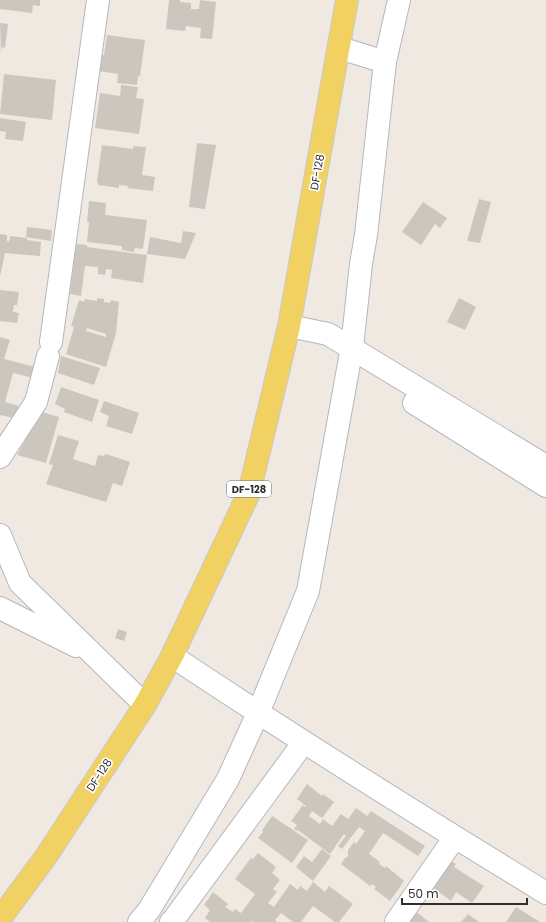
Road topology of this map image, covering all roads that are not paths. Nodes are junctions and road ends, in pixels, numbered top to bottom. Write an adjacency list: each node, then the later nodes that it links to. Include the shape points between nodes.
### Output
1 (98, 0): 8 (street, via 50,349 36,402)
2 (347, 0): 4 (main road, DF-128 / DF-128)
3 (399, 0): 5 (street)
4 (340, 48): 5 (street); 6 (main road, DF-128 / DF-128)
5 (386, 62): 7 (street)
6 (289, 326): 7 (street, via 328,334); 14 (main road, DF-128 / DF-128, via 248,493)
7 (351, 353): 9 (street); 10 (street, via 416,404); 16 (street, via 308,591)
8 (0, 457)
9 (546, 466)
10 (546, 486)
11 (0, 535): 13 (street, via 20,583)
12 (0, 608): 13 (street)
13 (94, 655): 15 (street)
14 (172, 656): 15 (main road, DF-128 / DF-128); 16 (street)
15 (145, 705): 20 (main road, DF-128 / DF-128, via 47,855)
16 (258, 713): 17 (street); 21 (street, via 228,779 149,910)
17 (304, 742): 18 (street); 22 (street)
18 (455, 837): 19 (street); 23 (street)
19 (546, 893)
20 (0, 920)
21 (139, 922)
22 (170, 922)
23 (396, 922)

